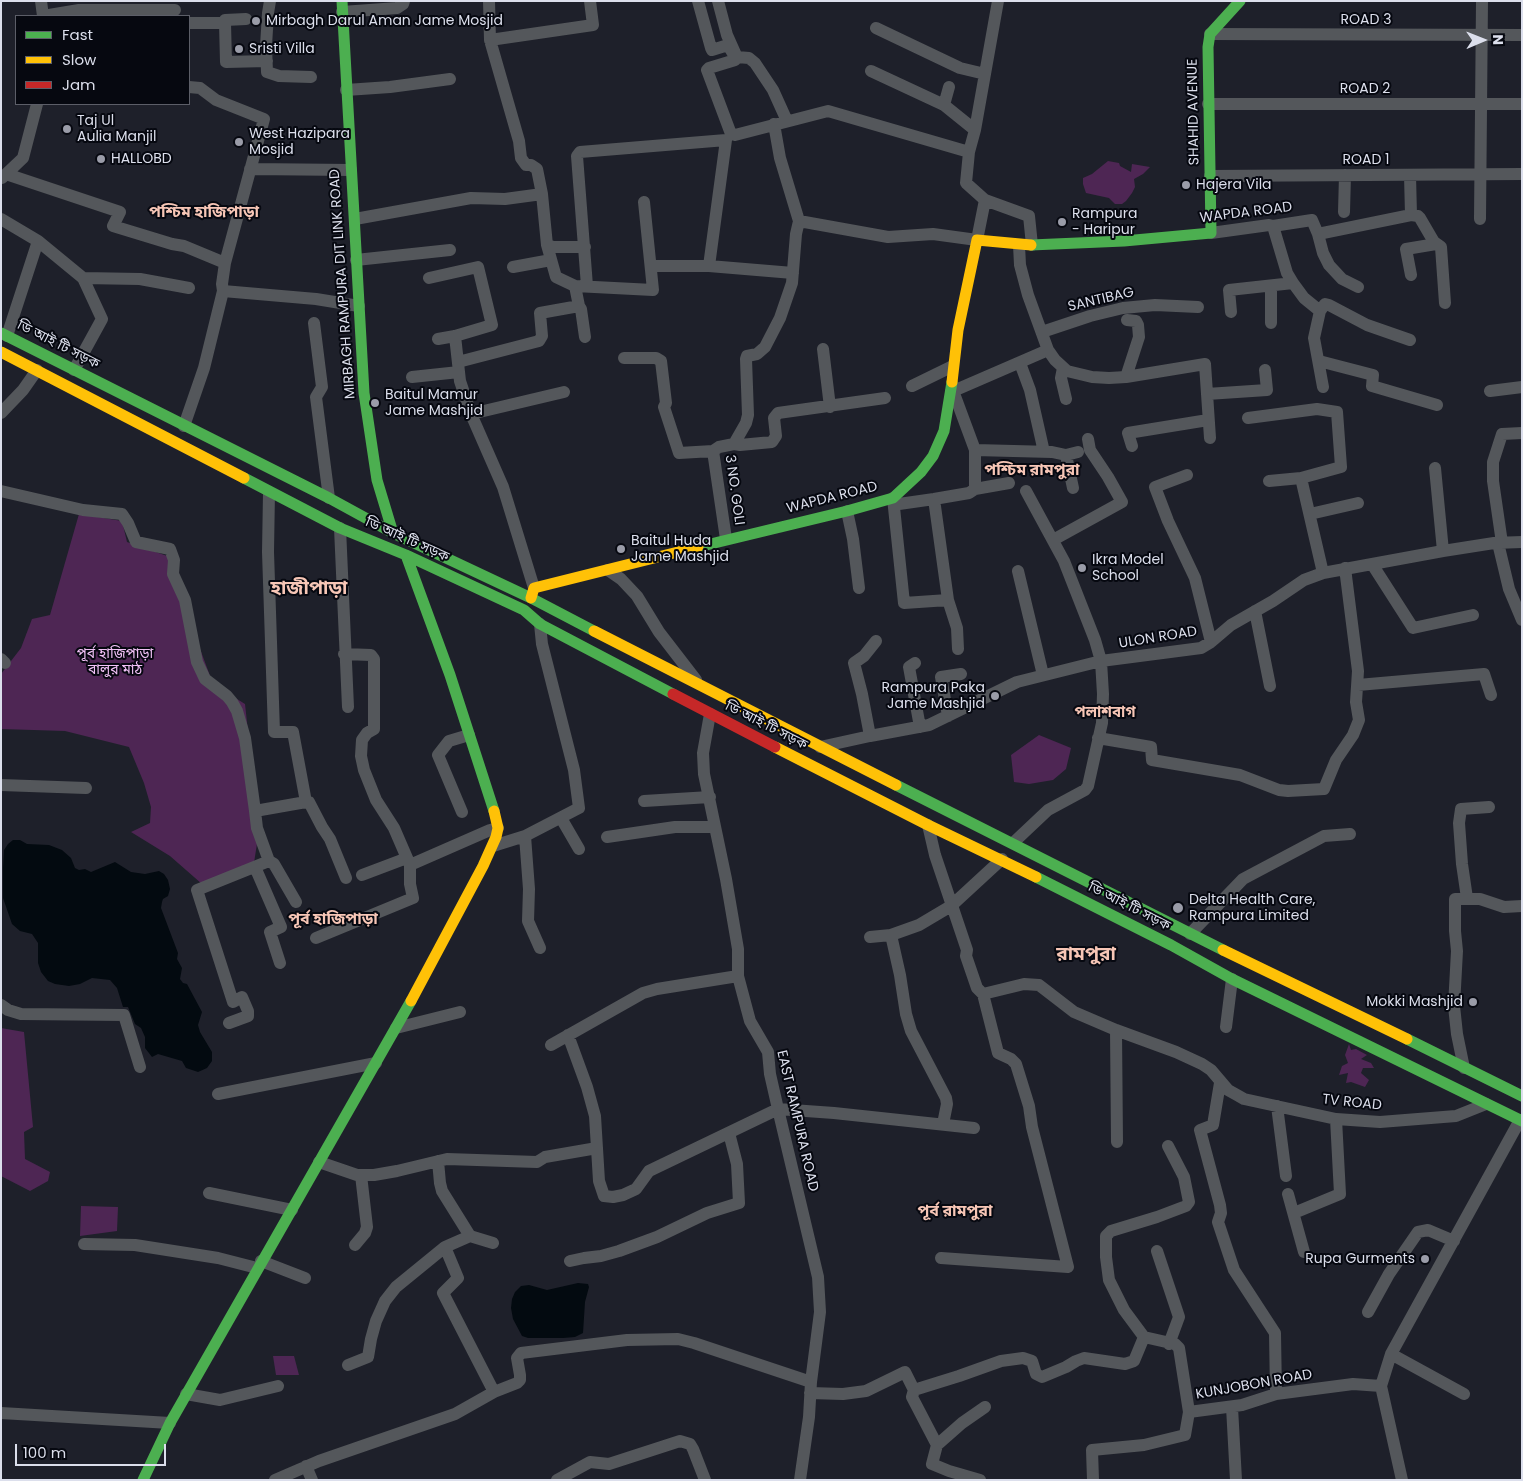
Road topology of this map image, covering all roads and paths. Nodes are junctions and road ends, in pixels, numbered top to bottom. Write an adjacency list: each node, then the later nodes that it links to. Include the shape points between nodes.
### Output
1 (41, 1): 13 (street)
2 (270, 1): 23 (street)
3 (404, 1): 11 (street, via 397,8)
4 (489, 1): 22 (street)
5 (590, 1): 22 (street, via 594,23 591,26)
6 (698, 1): 37 (street, via 712,50 728,45 735,57 735,60 707,70 730,134)
7 (718, 1): 36 (street, via 737,57 749,58 755,63)
8 (998, 1): 25 (street)
9 (1240, 1): 19 (main road)
10 (1482, 1): 21 (street)
11 (342, 7): 30 (main road, MIRBAGH RAMPURA DIT LINK ROAD)
12 (167, 12): 14 (street, via 78,10)
13 (43, 15)
14 (49, 15)
15 (246, 19): 16 (street)
16 (224, 22): 17 (street); 23 (street, via 226,62)
17 (190, 23)
18 (876, 28): 25 (street, via 960,68)
19 (1210, 34): 21 (street, ROAD 3); 31 (main road, SHAHID AVENUE)
20 (1522, 35): 21 (street, ROAD 3)
21 (1482, 36): 32 (street)
22 (490, 40): 48 (street, via 518,134 521,158 526,165 537,168)
23 (267, 61): 26 (street, via 267,72)
24 (871, 71): 35 (street)
25 (985, 74): 38 (street)
26 (311, 78)
27 (450, 79): 30 (street)
28 (190, 87): 40 (street, via 200,88 216,100 264,119)
29 (949, 87): 35 (street)
30 (346, 90): 41 (main road, MIRBAGH RAMPURA DIT LINK ROAD)
31 (1208, 104): 32 (street, ROAD 2); 47 (main road, SHAHID AVENUE)
32 (1481, 104): 33 (street, ROAD 2); 42 (street)
33 (1522, 104)
34 (37, 105): 46 (street, via 23,158)
35 (944, 105): 38 (street)
36 (788, 121): 37 (street); 39 (street, via 828,110)
37 (774, 124): 56 (street, via 780,158)
38 (974, 130): 39 (street)
39 (969, 152): 49 (street, via 966,183)
40 (250, 169): 41 (street); 69 (street)
41 (351, 170): 54 (main road, MIRBAGH RAMPURA DIT LINK ROAD)
42 (1481, 174): 43 (street, ROAD 1); 45 (street, ROAD 1); 55 (street)
43 (1522, 174)
44 (1345, 175): 45 (street, ROAD 1); 47 (street, ROAD 1); 51 (street)
45 (1410, 175): 52 (street)
46 (4, 176): 69 (street, via 120,212 113,226 184,246)
47 (1210, 176): 58 (main road, SHAHID AVENUE)
48 (542, 194): 54 (street, via 472,198); 63 (street)
49 (986, 200): 60 (street, WAPDA ROAD); 64 (street, via 1028,215)
50 (644, 202): 71 (street)
51 (1344, 212)
52 (1412, 215): 59 (street); 62 (street, via 1420,218)
53 (1, 219): 61 (street)
54 (355, 219): 67 (main road, MIRBAGH RAMPURA DIT LINK ROAD)
55 (1480, 219)
56 (799, 221): 60 (street, via 888,237 933,234); 73 (street)
57 (1273, 226): 58 (street, WAPDA ROAD); 59 (street, WAPDA ROAD, via 1312,220); 77 (street)
58 (1211, 233): 64 (main road, WAPDA ROAD)
59 (1318, 234): 80 (street, via 1329,265 1342,279)
60 (977, 240): 64 (main road, WAPDA ROAD); 104 (main road, WAPDA ROAD)
61 (38, 241): 75 (street); 93 (street)
62 (1436, 244): 74 (street, via 1406,249); 83 (street, via 1441,247)
63 (547, 245): 65 (street); 68 (street)
64 (1026, 245): 92 (street, via 1020,265)
65 (585, 247): 72 (street, via 577,154 726,140); 78 (street)
66 (450, 250): 67 (street)
67 (356, 260): 84 (main road, MIRBAGH RAMPURA DIT LINK ROAD)
68 (551, 260): 70 (street); 78 (street, via 556,277)
69 (225, 263): 82 (street)
70 (513, 266)
71 (651, 266): 72 (street); 78 (street, via 653,290)
72 (709, 266): 73 (street)
73 (793, 273): 131 (street, via 788,297 765,347 757,354 747,356 748,415)
74 (1411, 275)
75 (83, 278): 81 (street, via 140,279); 108 (street, via 102,319)
76 (429, 278): 94 (street, via 478,267 492,325)
77 (1292, 283): 79 (street); 87 (street)
78 (581, 286): 85 (street)
79 (1271, 286): 88 (street, via 1230,290); 91 (street)
80 (1358, 287)
81 (189, 288)
82 (223, 291): 84 (street); 127 (street, via 204,368)
83 (1445, 304)
84 (359, 306): 153 (main road, MIRBAGH RAMPURA DIT LINK ROAD, via 369,439)
85 (579, 306): 95 (street); 105 (street, via 540,313 542,336 539,341)
86 (1198, 307): 92 (street, SANTIBAG, via 1154,305 1123,308)
87 (1320, 311): 97 (street, via 1325,304 1329,305 1367,325); 102 (street, via 1314,338)
88 (1231, 312)
89 (1127, 320): 111 (street, SANTIBAG, via 1136,321 1139,337)
90 (314, 324): 146 (street, via 322,387 316,396)
91 (1271, 324)
92 (1042, 332): 99 (street)
93 (4, 334): 108 (main road, ডি আই টি সড়ক)
94 (455, 336): 96 (street); 105 (street)
95 (585, 337)
96 (438, 339)
97 (1410, 340)
98 (823, 350): 122 (street)
99 (1048, 350): 103 (street); 106 (street)
100 (1, 352): 107 (main road, ডি আই টি সড়ক)
101 (624, 358): 133 (street, via 656,358 661,361 664,407 680,453)
102 (1319, 361): 113 (street); 121 (street, via 1373,375 1372,386)
103 (1020, 363): 117 (street); 135 (street, via 1030,390)
104 (953, 366): 112 (street); 117 (main road, WAPDA ROAD)
105 (458, 367): 110 (street); 124 (street)
106 (1063, 368): 111 (street, via 1092,377); 120 (street)
107 (37, 370): 123 (street); 145 (main road, ডি আই টি সড়ক)
108 (74, 370): 127 (main road, ডি আই টি সড়ক)
109 (1265, 370): 118 (street, via 1267,390)
110 (412, 376)
111 (1126, 377): 118 (street, via 1205,364)
112 (912, 386)
113 (1324, 387)
114 (1522, 387): 115 (street)
115 (1490, 391)
116 (564, 392): 124 (street)
117 (951, 392): 134 (street); 147 (main road, WAPDA ROAD, via 944,431 933,456 921,472)
118 (1207, 394): 126 (street)
119 (885, 398): 122 (street)
120 (1066, 399)
121 (1437, 405)
122 (830, 407): 131 (street, via 778,413 774,418 776,436 772,442)
123 (1, 413)
124 (471, 414): 166 (street, via 502,487)
125 (1248, 418): 138 (street, via 1318,409 1337,412 1341,467)
126 (1208, 420): 129 (street); 132 (street, via 1128,433)
127 (184, 426): 146 (main road, ডি আই টি সড়ক)
128 (1522, 433): 157 (street, via 1502,434 1493,462)
129 (1210, 438)
130 (1088, 439): 155 (street, via 1090,450 1122,502)
131 (734, 444): 133 (street)
132 (1132, 446)
133 (716, 449): 154 (street, 3 NO. GOLI)
134 (976, 450): 135 (street); 142 (street)
135 (1044, 452): 141 (street, via 1072,453)
136 (1435, 468): 158 (street)
137 (1187, 475): 174 (street, via 1155,487 1195,578)
138 (1302, 478): 139 (street); 151 (street)
139 (1269, 481)
140 (1009, 483): 142 (street)
141 (1074, 488)
142 (975, 489): 148 (street)
143 (1, 491): 199 (street, via 83,510 122,514 136,542 170,549 174,560 173,574 185,600 197,662 206,679 227,696 237,711)
144 (1026, 491): 155 (street)
145 (269, 492): 152 (main road, ডি আই টি সড়ক); 196 (street, via 274,732 293,732)
146 (329, 498): 153 (main road, ডি আই টি সড়ক)
147 (892, 498): 148 (street, via 899,504); 150 (main road, WAPDA ROAD); 167 (street, via 904,603)
148 (934, 499): 167 (street)
149 (1358, 503): 151 (street)
150 (847, 511): 154 (main road, WAPDA ROAD); 165 (street)
151 (1310, 514): 164 (street)
152 (340, 528): 159 (main road, ডি আই টি সড়ক); 176 (street)
153 (393, 533): 166 (main road, ডি আই টি সড়ক)
154 (726, 539): 162 (main road, WAPDA ROAD)
155 (1053, 540): 177 (street)
156 (1522, 542): 157 (street, ULON ROAD)
157 (1500, 543): 158 (street, ULON ROAD); 171 (street, via 1509,589)
158 (1443, 551): 160 (street, ULON ROAD)
159 (406, 555): 168 (main road, ডি আই টি সড়ক); 189 (main road)
160 (1372, 564): 161 (street, ULON ROAD); 170 (street, via 1413,628)
161 (1345, 568): 164 (street, ULON ROAD); 181 (street)
162 (608, 570): 166 (main road, WAPDA ROAD, via 566,579); 182 (street, via 637,596 659,632)
163 (1018, 570): 180 (street)
164 (1323, 573): 169 (street, ULON ROAD, via 1304,580)
165 (859, 588)
166 (533, 593): 168 (main road); 182 (main road, ডি আই টি সড়ক)
167 (948, 600): 175 (street, via 957,628)
168 (524, 610): 172 (main road, ডি আই টি সড়ক)
169 (1255, 611): 174 (street, ULON ROAD); 183 (street)
170 (1472, 615)
171 (1522, 620)
172 (540, 624): 186 (main road, ডি আই টি সড়ক); 201 (street, via 542,644 574,770 579,808)
173 (876, 641): 190 (street, via 854,663)
174 (1211, 642): 177 (street, ULON ROAD, via 1193,650)
175 (958, 649)
176 (344, 654): 185 (street); 214 (street, via 371,655 374,659 374,729 362,740 363,763 376,800 394,828)
177 (1102, 662): 180 (street, ULON ROAD); 191 (street, via 1102,723)
178 (915, 663): 188 (street, via 909,666)
179 (961, 674): 187 (street, via 941,677)
180 (1043, 675): 187 (street, ULON ROAD, via 1017,682)
181 (1358, 685): 184 (street, via 1484,674); 191 (street, via 1359,720 1324,789 1279,790 1240,775 1152,760 1151,747)
182 (701, 686): 192 (main road, ডি আই টি সড়ক)
183 (1270, 686)
184 (1491, 695)
185 (348, 707)
186 (710, 714): 195 (street, EAST RAMPURA ROAD, via 703,753); 202 (main road, ডি আই টি সড়ক)
187 (948, 716): 188 (street, ULON ROAD)
188 (920, 727): 190 (street, ULON ROAD)
189 (469, 735): 200 (street, via 449,741 438,755); 204 (main road)
190 (870, 736): 192 (street, ULON ROAD)
191 (1098, 738): 208 (street, via 1085,790 1048,810)
192 (820, 747): 208 (main road, ডি আই টি সড়ক)
193 (1, 785): 194 (street)
194 (86, 788)
195 (710, 797): 197 (street); 203 (street, EAST RAMPURA ROAD)
196 (306, 802): 199 (street); 218 (street, via 309,802 330,840)
197 (644, 802)
198 (1489, 807): 219 (street, via 1460,809)
199 (255, 810): 213 (street, via 257,828)
200 (462, 812)
201 (561, 818): 206 (street); 210 (street)
202 (928, 824): 212 (main road, ডি আই টি সড়ক); 221 (street)
203 (715, 827): 207 (street, via 675,827); 229 (street, EAST RAMPURA ROAD, via 738,949)
204 (498, 828): 209 (main road); 214 (street)
205 (1350, 834): 223 (street, via 1324,836 1243,879)
206 (525, 836): 209 (street); 227 (street, via 528,921)
207 (607, 837)
208 (1013, 843): 211 (main road, ডি আই টি সড়ক)
209 (493, 846): 236 (main road)
210 (578, 850)
211 (1031, 852): 216 (main road); 223 (main road, ডি আই টি সড়ক)
212 (1002, 859): 216 (main road, ডি আই টি সড়ক); 221 (street)
213 (269, 861): 215 (street); 220 (street, via 274,864)
214 (409, 861): 217 (street); 226 (street, via 412,898)
215 (255, 867): 228 (street, via 280,927 270,932); 234 (street, via 198,890 233,1002 242,998 248,1011 248,1016)
216 (1022, 870): 230 (main road, ডি আই টি সড়ক)
217 (362, 875)
218 (346, 878)
219 (1467, 898): 222 (street, via 1504,908); 242 (street, via 1455,899 1454,1006)
220 (296, 902)
221 (951, 906): 224 (street, via 919,925); 231 (street, via 977,988)
222 (1522, 906)
223 (1190, 934): 242 (main road, ডি আই টি সড়ক)
224 (892, 935): 225 (street); 251 (street, via 911,1031 946,1098)
225 (870, 937)
226 (316, 938)
227 (540, 948)
228 (280, 963)
229 (738, 976): 238 (street, via 643,993); 248 (street, EAST RAMPURA ROAD, via 750,1021 768,1052)
230 (1232, 979): 235 (street); 246 (main road, ডি আই টি সড়ক)
231 (983, 994): 237 (street, TV ROAD, via 1024,984 1039,985 1074,1012); 273 (street, via 998,1053 1016,1064 1068,1267)
232 (1, 1005): 241 (street, via 21,1014 124,1015)
233 (460, 1012): 236 (street)
234 (229, 1023)
235 (1226, 1027)
236 (396, 1028): 240 (main road)
237 (1116, 1030): 243 (street, TV ROAD, via 1192,1059 1211,1070); 254 (street)
238 (568, 1034): 239 (street); 256 (street, via 595,1116)
239 (551, 1045)
240 (376, 1063): 244 (street); 258 (main road)
241 (140, 1067)
242 (1464, 1068): 245 (main road, ডি আই টি সড়ক)
243 (1220, 1083): 247 (street, TV ROAD, via 1244,1099); 288 (street, via 1213,1125 1200,1130 1220,1205 1218,1222 1234,1270 1275,1333)
244 (218, 1094)
245 (1522, 1096)
246 (1486, 1104): 249 (street, TV ROAD, via 1456,1116 1380,1122); 250 (main road, ডি আই টি সড়ক)
247 (1277, 1106): 249 (street, TV ROAD); 260 (street)
248 (778, 1109): 251 (street); 253 (street); 284 (street, EAST RAMPURA ROAD, via 818,1276 820,1312)
249 (1336, 1119): 264 (street, via 1340,1194)
250 (1521, 1121): 266 (street)
251 (943, 1124): 252 (street)
252 (974, 1128)
253 (729, 1132): 256 (street, via 649,1171 636,1189 623,1196 604,1196); 274 (street, via 737,1164 739,1203 707,1213 619,1251)
254 (1117, 1142)
255 (1168, 1146): 278 (street, via 1184,1178 1189,1202 1157,1217 1111,1231 1106,1236 1109,1280 1124,1310)
256 (597, 1148): 257 (street, via 545,1157 537,1162)
257 (438, 1161): 259 (street, via 397,1171); 265 (street, via 442,1191)
258 (319, 1162): 259 (street); 263 (main road)
259 (361, 1175): 269 (street, via 367,1227)
260 (1286, 1176)
261 (210, 1193): 263 (street)
262 (1288, 1194): 264 (street)
263 (292, 1210): 275 (main road)
264 (1294, 1213): 272 (street)
265 (470, 1236): 267 (street); 270 (street)
266 (1454, 1241): 277 (street, via 1428,1230 1418,1232); 280 (street)
267 (493, 1243)
268 (84, 1244): 275 (street, via 135,1245)
269 (355, 1245)
270 (445, 1247): 281 (street, via 385,1301 376,1321 368,1357); 286 (street, via 458,1278 442,1293)
271 (1157, 1251): 279 (street, via 1179,1316)
272 (1304, 1252)
273 (941, 1258)
274 (570, 1261)
275 (259, 1264): 276 (street); 287 (main road)
276 (305, 1278)
277 (1368, 1312)
278 (1144, 1338): 279 (street); 285 (street, via 1134,1361 1125,1364 1084,1358 1042,1377 1036,1374 1032,1361 1023,1358 1001,1361)
279 (1169, 1344): 292 (street, via 1179,1348)
280 (1391, 1354): 283 (street); 289 (street)
281 (348, 1365)
282 (278, 1386): 287 (street, via 220,1400)
283 (1381, 1386): 288 (street, KUNJOBON ROAD, via 1354,1384); 306 (street)
284 (810, 1388): 285 (street, via 843,1394 866,1391 905,1372); 286 (street, via 694,1343 644,1338 521,1353 517,1358 520,1380); 302 (street, EAST RAMPURA ROAD)
285 (914, 1390): 295 (street, via 912,1397)
286 (494, 1392): 296 (street, via 454,1414)
287 (186, 1394): 294 (main road)
288 (1276, 1394): 291 (street, KUNJOBON ROAD)
289 (1464, 1394)
290 (985, 1407): 295 (street)
291 (1232, 1407): 292 (street, KUNJOBON ROAD); 305 (street)
292 (1189, 1412): 304 (street, KUNJOBON ROAD, via 1185,1434 1181,1436 1144,1445 1092,1450)
293 (1, 1413): 294 (street)
294 (170, 1423): 297 (main road)
295 (937, 1445): 303 (street, via 932,1464)
296 (306, 1466): 298 (street); 299 (street)
297 (143, 1480)
298 (275, 1480)
299 (312, 1480)
300 (557, 1480): 301 (street, via 590,1462 609,1464 680,1442 690,1444)
301 (705, 1480)
302 (800, 1480)
303 (980, 1480)
304 (1093, 1480)
305 (1236, 1480)
306 (1402, 1480)

